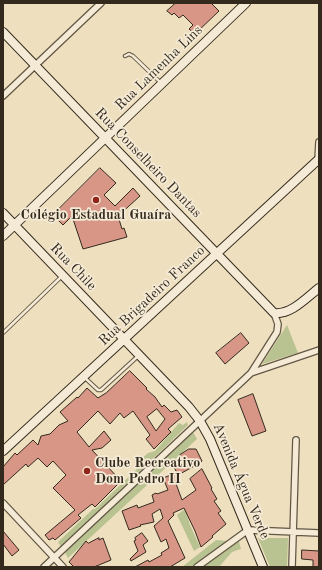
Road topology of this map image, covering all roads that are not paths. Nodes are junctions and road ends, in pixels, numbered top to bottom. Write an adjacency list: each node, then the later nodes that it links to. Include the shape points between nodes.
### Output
1 (101, 3): 5 (street)
2 (246, 3): 6 (main road, Rua Lamenha Lins)
3 (3, 32): 5 (main road, Rua Conselheiro Dantas)
4 (125, 56): 6 (lane, via 133,56)
5 (35, 65): 7 (street); 8 (main road, Rua Conselheiro Dantas)
6 (162, 84): 8 (main road, Rua Lamenha Lins)
7 (3, 96)
8 (105, 138): 12 (main road, Rua Lamenha Lins); 14 (main road, Rua Conselheiro Dantas)
9 (319, 142): 10 (street)
10 (319, 160): 14 (main road, Rua Brigadeiro Franco)
11 (3, 213): 12 (main road, Rua Chile)
12 (14, 225): 13 (main road, Rua Lamenha Lins); 15 (main road, Rua Chile)
13 (3, 236)
14 (217, 254): 17 (main road, Rua Conselheiro Dantas); 19 (main road, Rua Brigadeiro Franco)
15 (62, 275): 18 (lane); 19 (main road, Rua Chile)
16 (319, 288): 17 (main road, via 290,310 280,314)
17 (274, 313): 22 (street, via 278,324 277,332)
18 (3, 332)
19 (124, 339): 21 (main road, Avenida Água Verde); 23 (main road, Rua Brigadeiro Franco)
20 (319, 350): 22 (street)
21 (139, 355): 23 (lane, via 101,390); 24 (main road, Avenida Água Verde)
22 (251, 373): 24 (street)
23 (83, 377): 26 (main road, Rua Brigadeiro Franco)
24 (200, 420): 28 (main road, Avenida Água Verde); 31 (street)
25 (296, 440): 29 (street)
26 (3, 451)
27 (3, 503): 31 (street)
28 (248, 530): 29 (street); 34 (street); 35 (main road, Avenida Água Verde)
29 (293, 532): 30 (street); 36 (street)
30 (319, 533)
31 (54, 558): 32 (street); 33 (street)
32 (44, 567)
33 (62, 567)
34 (197, 567)
35 (263, 567)
36 (292, 567)

